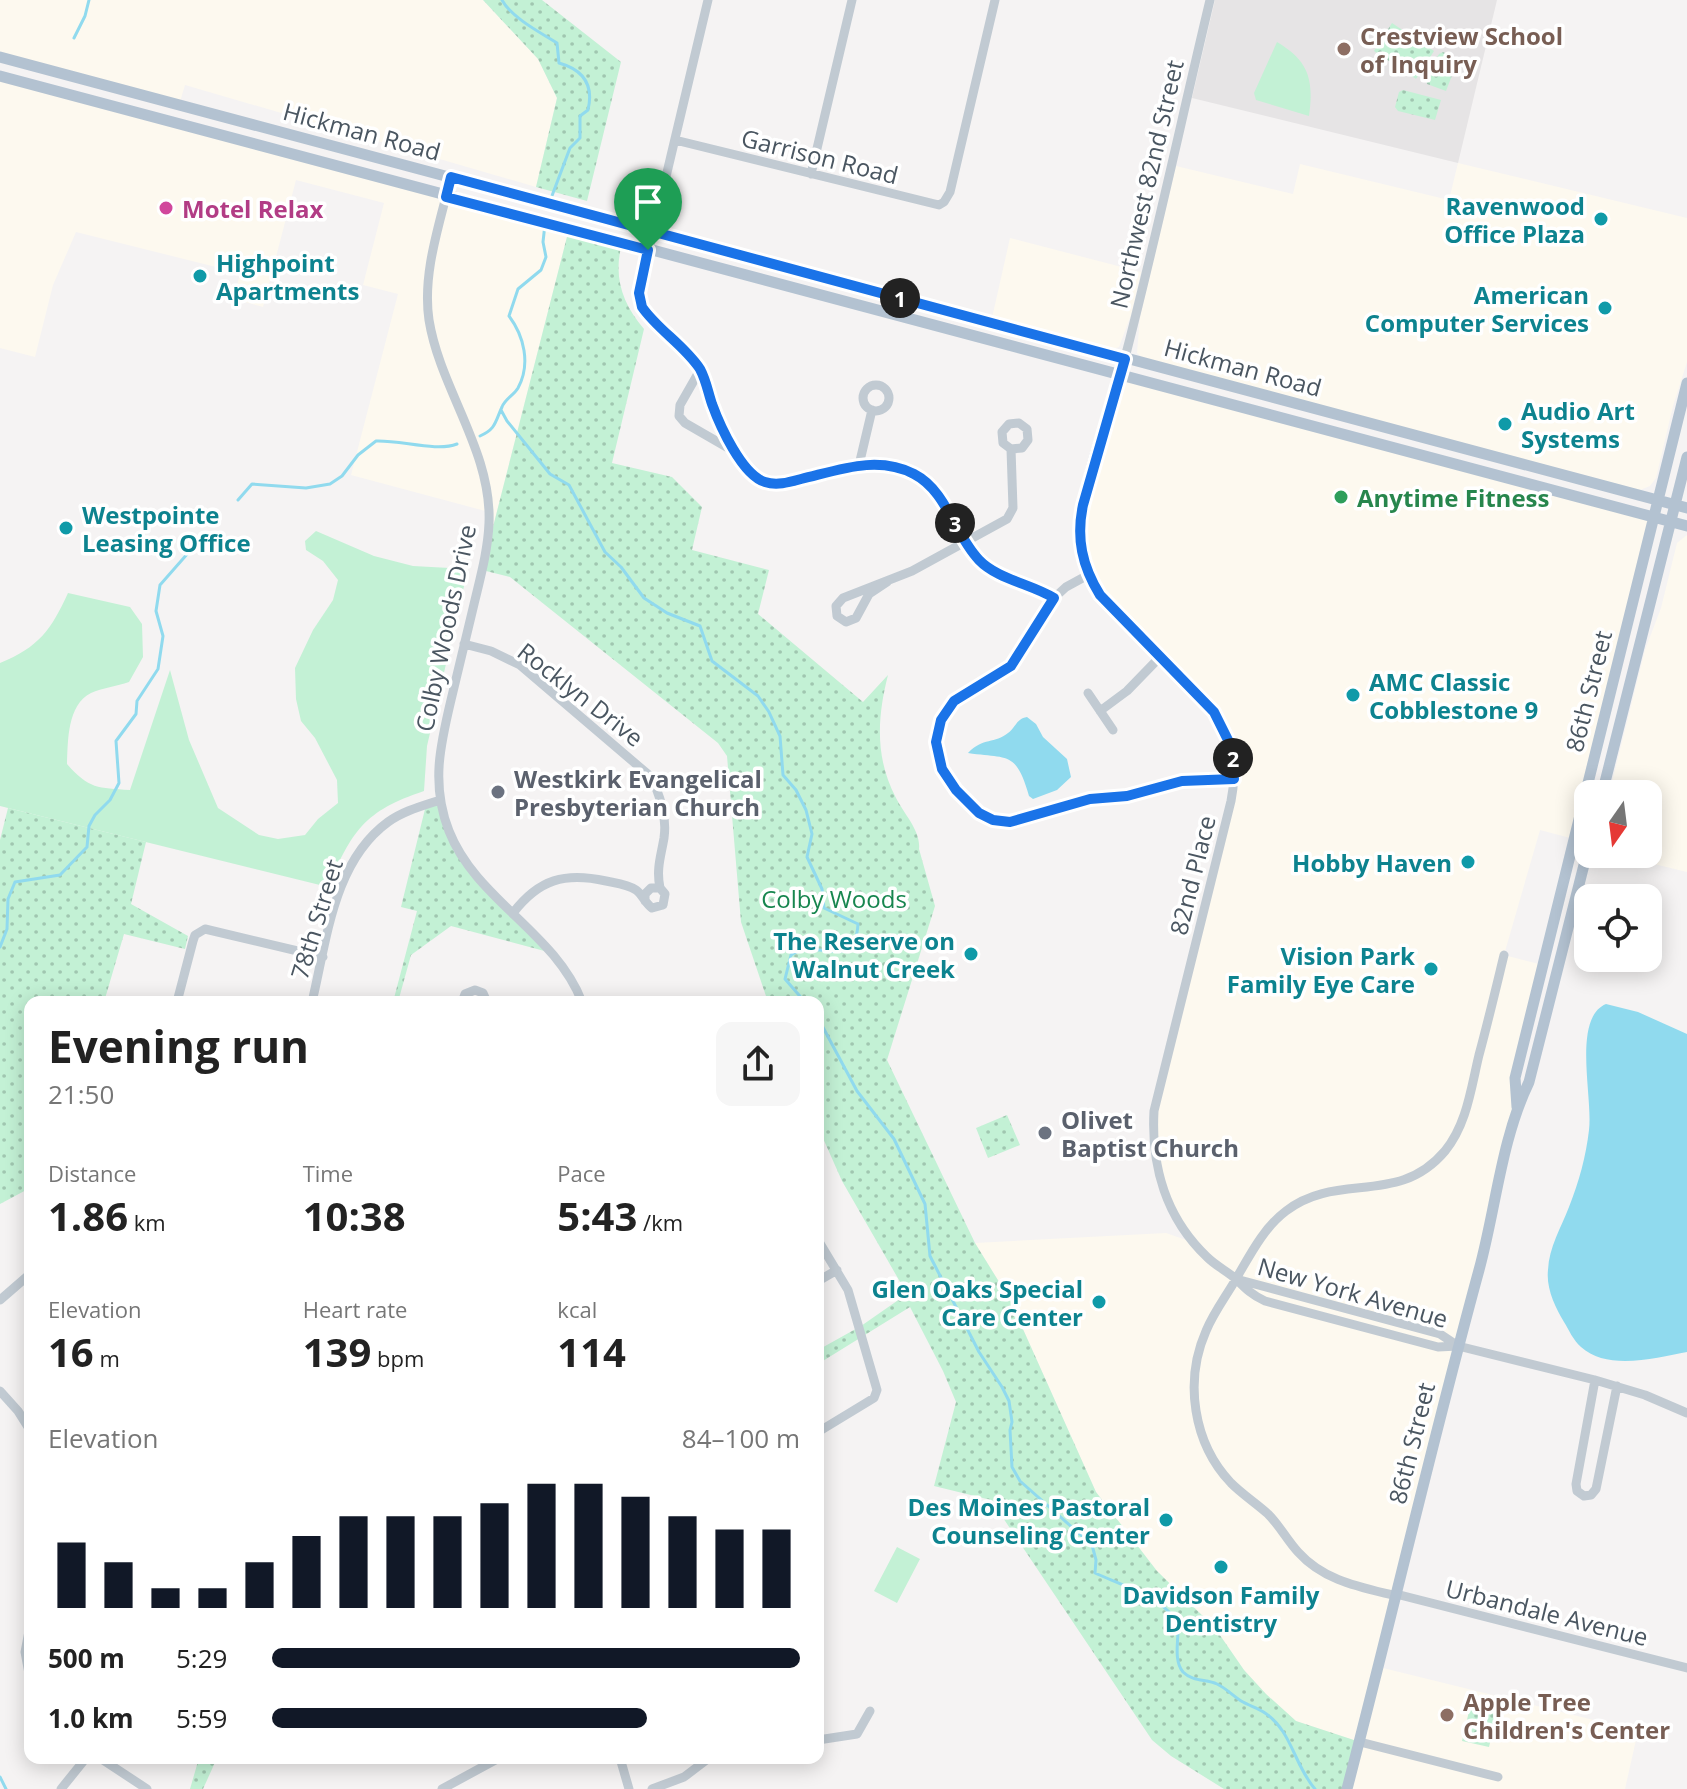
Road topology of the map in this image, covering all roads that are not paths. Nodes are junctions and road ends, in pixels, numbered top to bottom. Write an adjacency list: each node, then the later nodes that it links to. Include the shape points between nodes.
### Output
1 (708, 0): 7 (street)
2 (852, 0): 8 (street)
3 (995, 0): 8 (street, Garrison Road, via 944,202 932,205)
4 (1210, 0): 13 (street, Northwest 82nd Street)
5 (0, 57): 9 (main road, Hickman Road)
6 (0, 76): 10 (main road, Hickman Road)
7 (675, 140): 8 (street, Garrison Road); 11 (street)
8 (811, 174)
9 (451, 177): 10 (street, Colby Woods Drive); 11 (main road, Hickman Road)
10 (446, 197): 12 (main road, Hickman Road); 31 (street, Colby Woods Drive, via 429,278 429,318 489,501 488,541)
11 (653, 232): 12 (street); 13 (main road, Hickman Road)
12 (648, 250): 14 (street, via 639,293 642,307); 15 (main road, Hickman Road)
13 (1125, 359): 15 (street, Northwest 82nd Street); 22 (main road, Hickman Road)
14 (700, 370): 19 (street); 19 (street, via 679,416)
15 (1120, 376): 24 (main road, Hickman Road); 28 (street, Northwest 82nd Street, via 1080,520)
16 (1687, 383): 22 (main road, 86th Street)
17 (872, 410): 21 (street)
18 (1011, 449): 27 (street, via 1011,514)
19 (737, 453): 21 (street, via 753,476 774,484)
20 (1687, 457): 23 (main road, 86th Street)
21 (859, 465): 27 (street, via 896,467 933,487)
22 (1660, 501): 23 (main road, Hickman Road); 24 (main road, 86th Street)
23 (1681, 507): 25 (main road, 86th Street)
24 (1653, 519): 25 (main road, Hickman Road); 51 (main road, 86th Street, via 1515,1078)
25 (1670, 523): 26 (main road, Hickman Road); 37 (main road, 86th Street)
26 (1687, 526)
27 (966, 541): 29 (street); 30 (street, via 996,573)
28 (1088, 575): 30 (street); 32 (street, 82nd Place, via 1110,607)
29 (887, 582): 29 (street, via 838,601 837,616 846,622 856,618 869,594)
30 (1054, 598): 36 (street, via 1011,666 963,695 947,709 937,730 938,757 949,781 979,813 1010,822 1196,778)
31 (464, 644): 38 (street, Colby Woods Drive, via 439,751); 40 (street, Rocklyn Drive, via 520,665 650,776 658,791 665,835 656,872)
32 (1160, 657): 34 (street); 36 (street, 82nd Place, via 1205,701 1223,727)
33 (1088, 693): 34 (street)
34 (1100, 711): 35 (street)
35 (1113, 730)
36 (1234, 779): 50 (street, 82nd Place)
37 (1606, 780)
38 (440, 800): 42 (street, Colby Woods Drive, via 456,844); 44 (street, 78th Street, via 390,821 355,857)
39 (1583, 868): 51 (main road, 86th Street, via 1529,1082)
40 (660, 888): 41 (street, via 648,889); 41 (street, via 663,905 652,908)
41 (645, 901): 42 (street, via 638,891 620,884 574,876 541,886)
42 (513, 913): 49 (street, Colby Woods Drive, via 552,953)
43 (1504, 955): 56 (street, Urbandale Avenue, via 1466,1108 1444,1151 1422,1171 1393,1184 1325,1191 1297,1203 1260,1239)
44 (323, 957): 45 (street, via 205,929 195,935); 46 (street, 78th Street)
45 (179, 996)
46 (313, 996)
47 (464, 996): 48 (street, via 475,990)
48 (484, 996)
49 (579, 996)
50 (1158, 1090): 56 (street, New York Avenue, via 1153,1132 1158,1173 1171,1209 1193,1243)
51 (1517, 1108): 58 (main road, 86th Street)
52 (824, 1249): 53 (street)
53 (837, 1270): 54 (street); 64 (street, via 861,1326 876,1384 874,1398)
54 (824, 1278)
55 (24, 1279): 57 (street)
56 (1236, 1279): 58 (street, New York Avenue, via 1440,1334); 65 (street, Urbandale Avenue, via 1206,1330 1196,1364 1194,1402 1210,1453 1230,1482 1318,1570)
57 (0, 1300)
58 (1458, 1346): 59 (street, New York Avenue); 65 (main road, 86th Street)
59 (1595, 1380): 60 (street, New York Avenue); 60 (street, via 1576,1484 1584,1496 1596,1489)
60 (1617, 1386): 62 (street, New York Avenue)
61 (0, 1391): 63 (street)
62 (1687, 1413)
63 (24, 1420)
64 (824, 1428)
65 (1396, 1595): 66 (street, Urbandale Avenue); 69 (main road, 86th Street)
66 (1687, 1668)
67 (870, 1711): 68 (street, via 857,1734)
68 (824, 1739)
69 (1360, 1742): 75 (street); 81 (main road, 86th Street)
70 (81, 1764): 76 (street)
71 (109, 1764): 77 (street)
72 (488, 1764): 78 (street)
73 (622, 1764): 79 (street)
74 (701, 1764): 80 (street)
75 (1498, 1777)
76 (61, 1789)
77 (147, 1789)
78 (442, 1789)
79 (629, 1789)
80 (652, 1789)
81 (1347, 1789)

